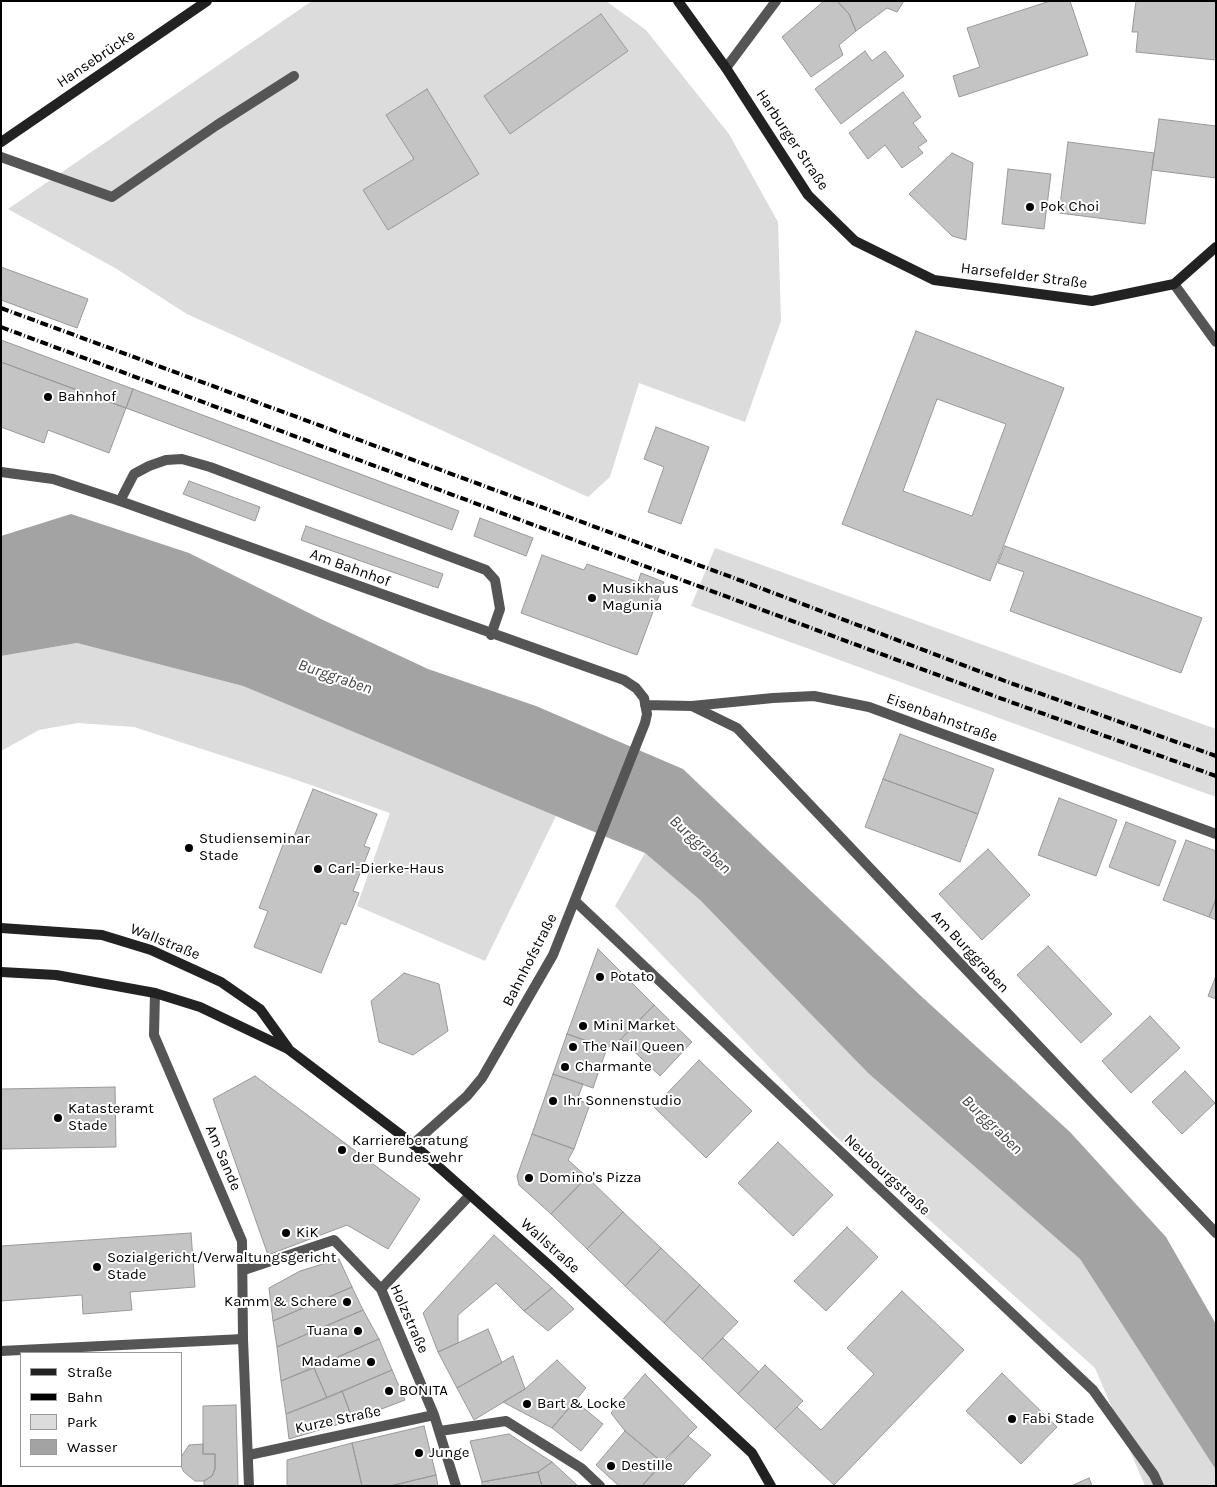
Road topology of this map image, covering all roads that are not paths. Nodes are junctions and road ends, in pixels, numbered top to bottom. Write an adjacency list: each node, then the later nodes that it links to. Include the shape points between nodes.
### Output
1 (207, 1): 6 (main road, Hansebrücke)
2 (678, 1): 4 (main road, Harburger Straße)
3 (776, 1): 4 (street)
4 (726, 68): 9 (main road, Harburger Straße, via 808,195 855,241)
5 (294, 76): 7 (street, via 112,197)
6 (1, 142)
7 (1, 157)
8 (1216, 247): 10 (main road)
9 (934, 280): 10 (main road, Harsefelder Straße, via 1092,300)
10 (1174, 284): 11 (street)
11 (1216, 342)
12 (1, 472): 13 (street, Am Bahnhof, via 53,479)
13 (120, 501): 14 (street, Am Bahnhof); 14 (street, via 134,474 149,466 166,460 182,460 210,467 486,570 495,580 500,609)
14 (491, 635): 15 (street, Am Bahnhof, via 624,680 636,688)
15 (646, 705): 16 (street, Eisenbahnstraße); 18 (street, Bahnhofstraße, via 646,724)
16 (692, 706): 17 (street, Eisenbahnstraße, via 814,696 868,707); 25 (street, Am Burggraben, via 737,728)
17 (1216, 834)
18 (576, 902): 23 (street, Bahnhofstraße, via 553,955 482,1078 467,1096); 37 (street, Neubourgstraße, via 1093,1390)
19 (3, 927): 22 (main road, Wallstraße, via 102,935 178,962 221,982 260,1009)
20 (1, 972): 21 (main road, Wallstraße, via 56,975)
21 (155, 993): 22 (main road, Wallstraße, via 200,1006); 26 (street, Am Sande, via 154,1035 242,1241)
22 (288, 1049): 23 (main road, Wallstraße)
23 (413, 1144): 24 (main road, Wallstraße)
24 (470, 1195): 27 (street); 36 (main road, Wallstraße, via 752,1454)
25 (1216, 1234)
26 (244, 1270): 27 (street, Holzstraße, via 334,1240); 28 (street, Am Sande)
27 (381, 1289): 30 (street, Holzstraße)
28 (242, 1339): 29 (street); 32 (street, Am Sande)
29 (1, 1351)
30 (434, 1414): 31 (street, Holzstraße); 32 (street, Kurze Straße)
31 (440, 1430): 34 (street, Holzstraße); 35 (street, via 506,1421 581,1468)
32 (249, 1455): 33 (street, Am Sande)
33 (249, 1486)
34 (456, 1486)
35 (600, 1486)
36 (772, 1486)
37 (1159, 1486)

